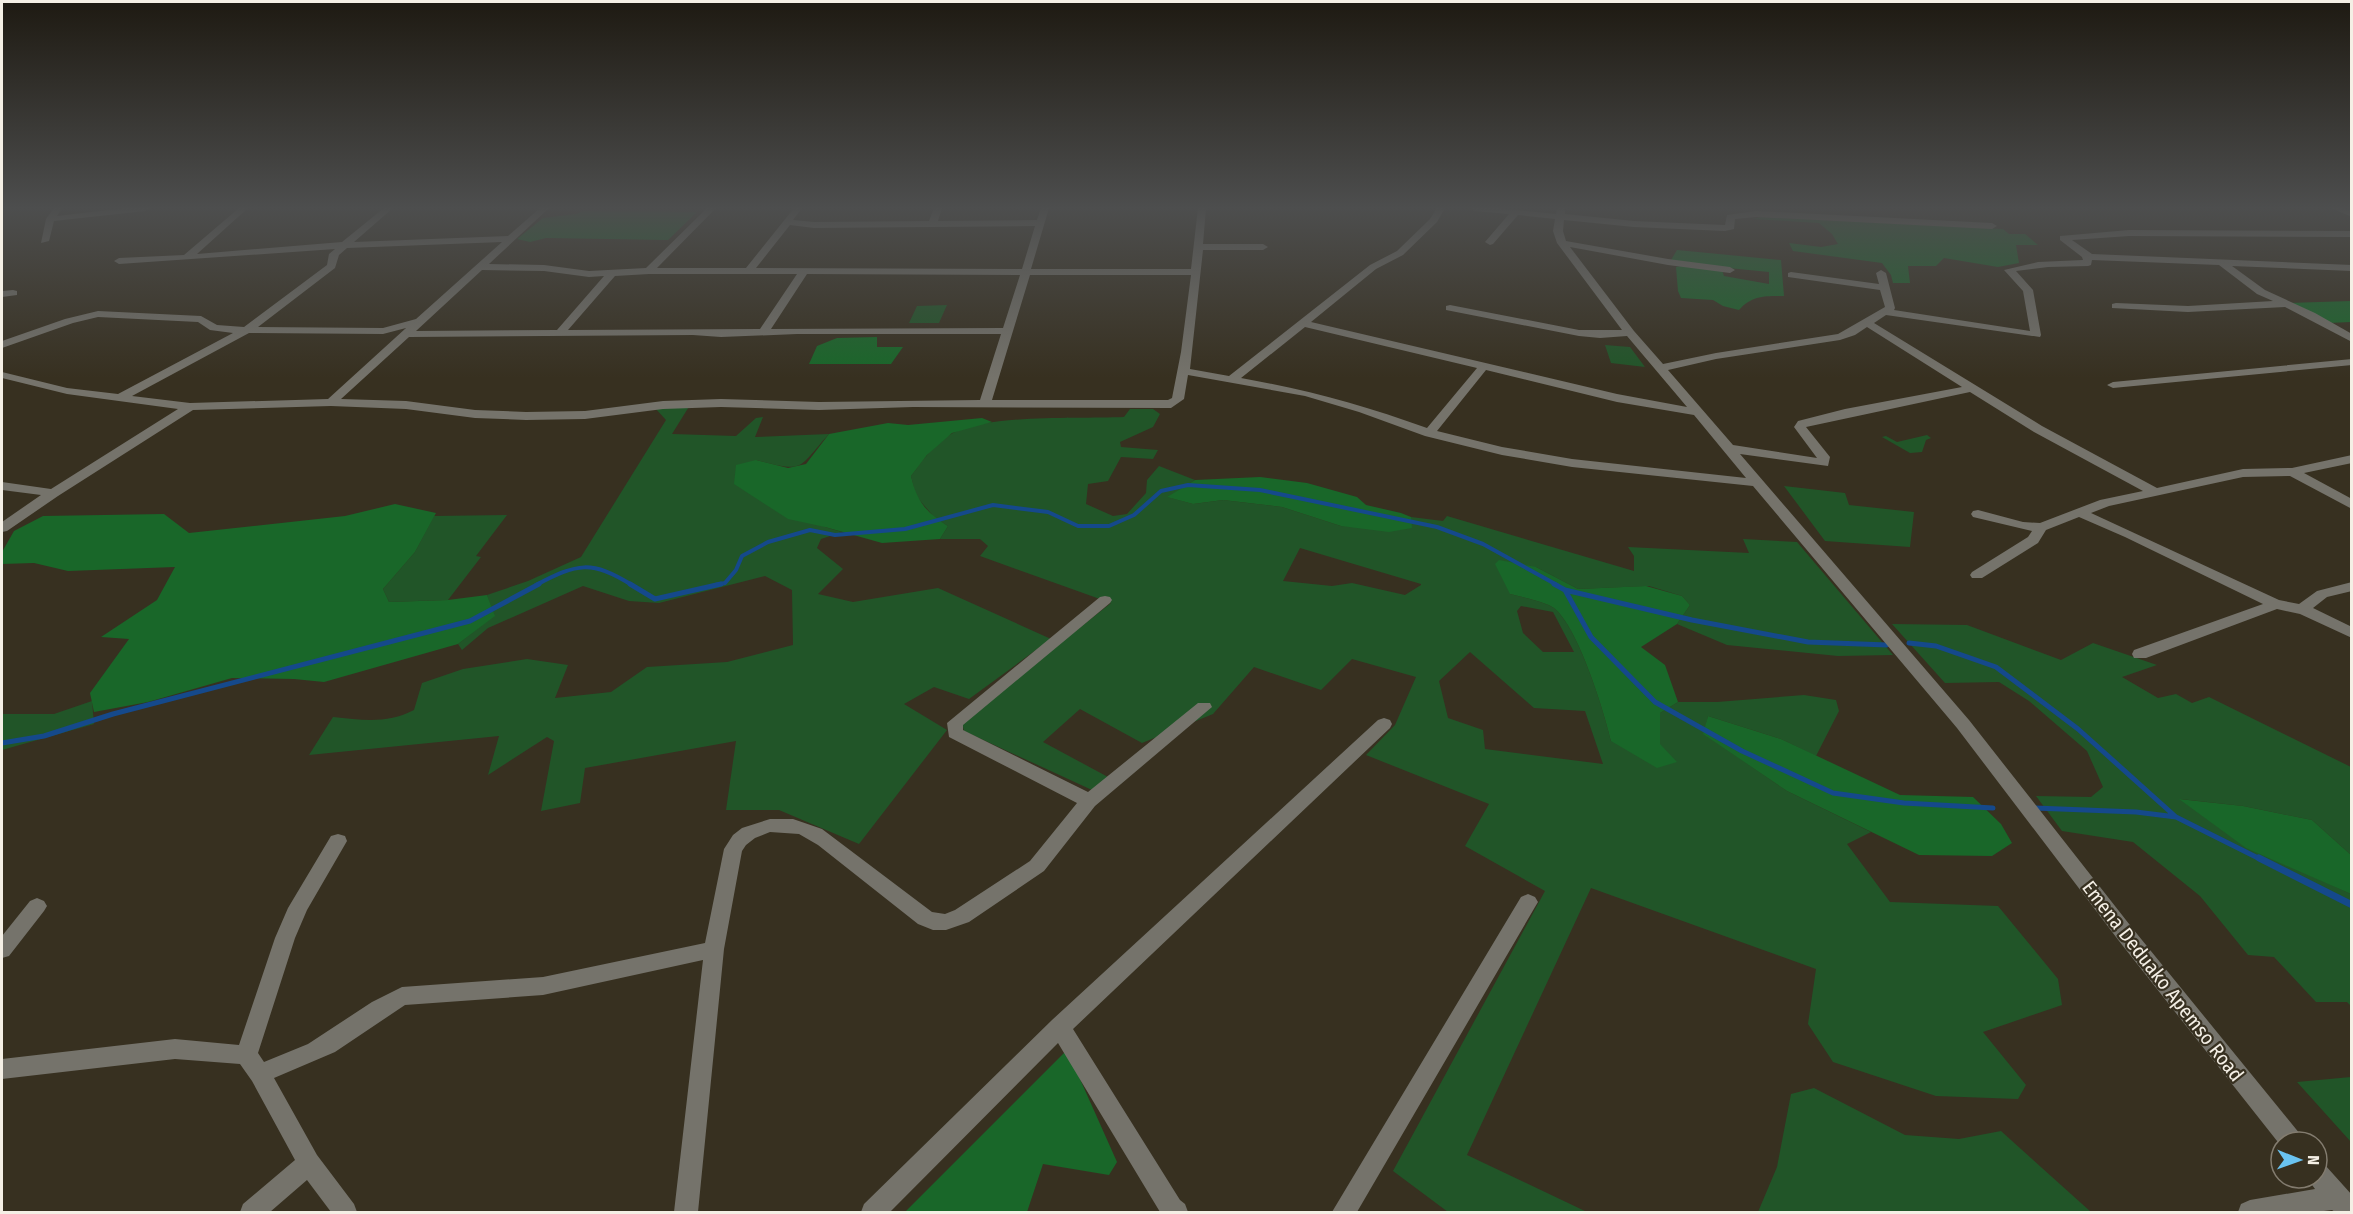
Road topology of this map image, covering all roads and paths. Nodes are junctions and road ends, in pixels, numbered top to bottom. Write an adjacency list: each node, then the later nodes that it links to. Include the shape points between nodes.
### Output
1 (332, 265): 34 (street)
2 (481, 265): 13 (street)
3 (655, 265): 17 (street)
4 (754, 265): 18 (street)
5 (1027, 265): 21 (street)
6 (1198, 265): 20 (street)
7 (1378, 265): 33 (street)
8 (1578, 265): 39 (street, Emena Deduako Apemso Road)
9 (1685, 265): 16 (street)
10 (2031, 265): 30 (street, via 2009,270 2028,290 2036,335)
11 (2224, 265): 27 (street)
12 (2288, 265): 14 (street)
13 (478, 267): 23 (street); 31 (street)
14 (2332, 267): 15 (street); 25 (street)
15 (2352, 268)
16 (1730, 270)
17 (649, 271): 18 (street); 23 (street)
18 (749, 271): 19 (street)
19 (804, 271): 21 (street); 37 (street)
20 (1197, 272): 21 (street); 46 (street)
21 (1025, 273): 36 (street)
22 (1881, 273): 26 (street)
23 (611, 274): 38 (street)
24 (1791, 275): 26 (street)
25 (2352, 278)
26 (1885, 288): 30 (street, via 1890,308)
27 (2284, 304): 28 (street, via 2188,309); 41 (street)
28 (2116, 306)
29 (1450, 308): 39 (street, via 1579,333)
30 (1886, 312): 32 (street)
31 (418, 322): 35 (street); 40 (street)
32 (1866, 322): 45 (street, via 1840,337); 50 (street)
33 (1303, 323): 44 (street); 48 (street)
34 (247, 330): 35 (street); 42 (street, via 214,328 201,319 98,314); 51 (street)
35 (383, 331): 40 (street)
36 (1008, 331): 37 (street); 53 (street)
37 (765, 332): 38 (street)
38 (559, 333): 40 (street)
39 (1630, 333): 45 (street, Emena Deduako Apemso Road)
40 (402, 336): 52 (street)
41 (2352, 339)
42 (2, 345)
43 (2352, 362): 49 (street)
44 (1484, 366): 55 (street); 56 (street)
45 (1662, 368): 55 (street, Emena Deduako Apemso Road)
46 (1184, 371): 48 (street); 53 (street, via 1178,399 1171,404)
47 (2, 375): 51 (street)
48 (1231, 380): 56 (street, via 1306,393)
49 (2113, 385)
50 (1972, 388): 57 (street, via 1802,424 1800,427 1824,457 1823,463); 62 (street, via 2038,429)
51 (117, 399): 54 (street)
52 (331, 402): 53 (street, via 555,417 695,403); 54 (street)
53 (985, 404)
54 (190, 407): 63 (street)
55 (1700, 414): 57 (street, Emena Deduako Apemso Road)
56 (1429, 433): 60 (street, via 1502,451 1572,462)
57 (1731, 449): 60 (street, Emena Deduako Apemso Road)
58 (2352, 459): 59 (street)
59 (2292, 472): 62 (street, via 2243,473); 64 (street)
60 (1760, 483): 88 (street, Emena Deduako Apemso Road, via 1963,724)
61 (2, 486): 63 (street)
62 (2155, 492): 65 (street)
63 (53, 493): 68 (street)
64 (2352, 505)
65 (2080, 513): 67 (street); 72 (street)
66 (1978, 514): 67 (street)
67 (2041, 527): 69 (street, via 2033,540)
68 (2, 528)
69 (1977, 575)
70 (2352, 586): 73 (street, via 2322,594)
71 (1105, 600): 78 (street, via 955,723 955,733)
72 (2276, 604): 73 (street); 75 (street)
73 (2305, 609): 74 (street)
74 (2352, 633)
75 (2140, 654)
76 (1204, 707): 78 (street)
77 (1384, 724): 84 (street)
78 (1089, 801): 82 (street, via 1037,866 962,916 946,922 925,918 814,833 777,825 752,829 742,835 733,849)
79 (338, 841): 85 (street, via 285,938)
80 (1528, 902): 97 (street)
81 (37, 906): 83 (street)
82 (714, 949): 87 (street, via 543,986 402,996 316,1051); 94 (street)
83 (2, 950)
84 (1060, 1027): 95 (street); 96 (street)
85 (246, 1055): 86 (street, via 175,1049); 87 (street)
86 (2, 1069)
87 (260, 1074): 89 (street)
88 (2283, 1130)
89 (309, 1163): 92 (street); 93 (street)
90 (2329, 1187): 91 (street)
91 (2344, 1205): 98 (street)
92 (252, 1212)
93 (345, 1212)
94 (686, 1212)
95 (873, 1212)
96 (1176, 1212)
97 (1344, 1212)
98 (2250, 1212)

